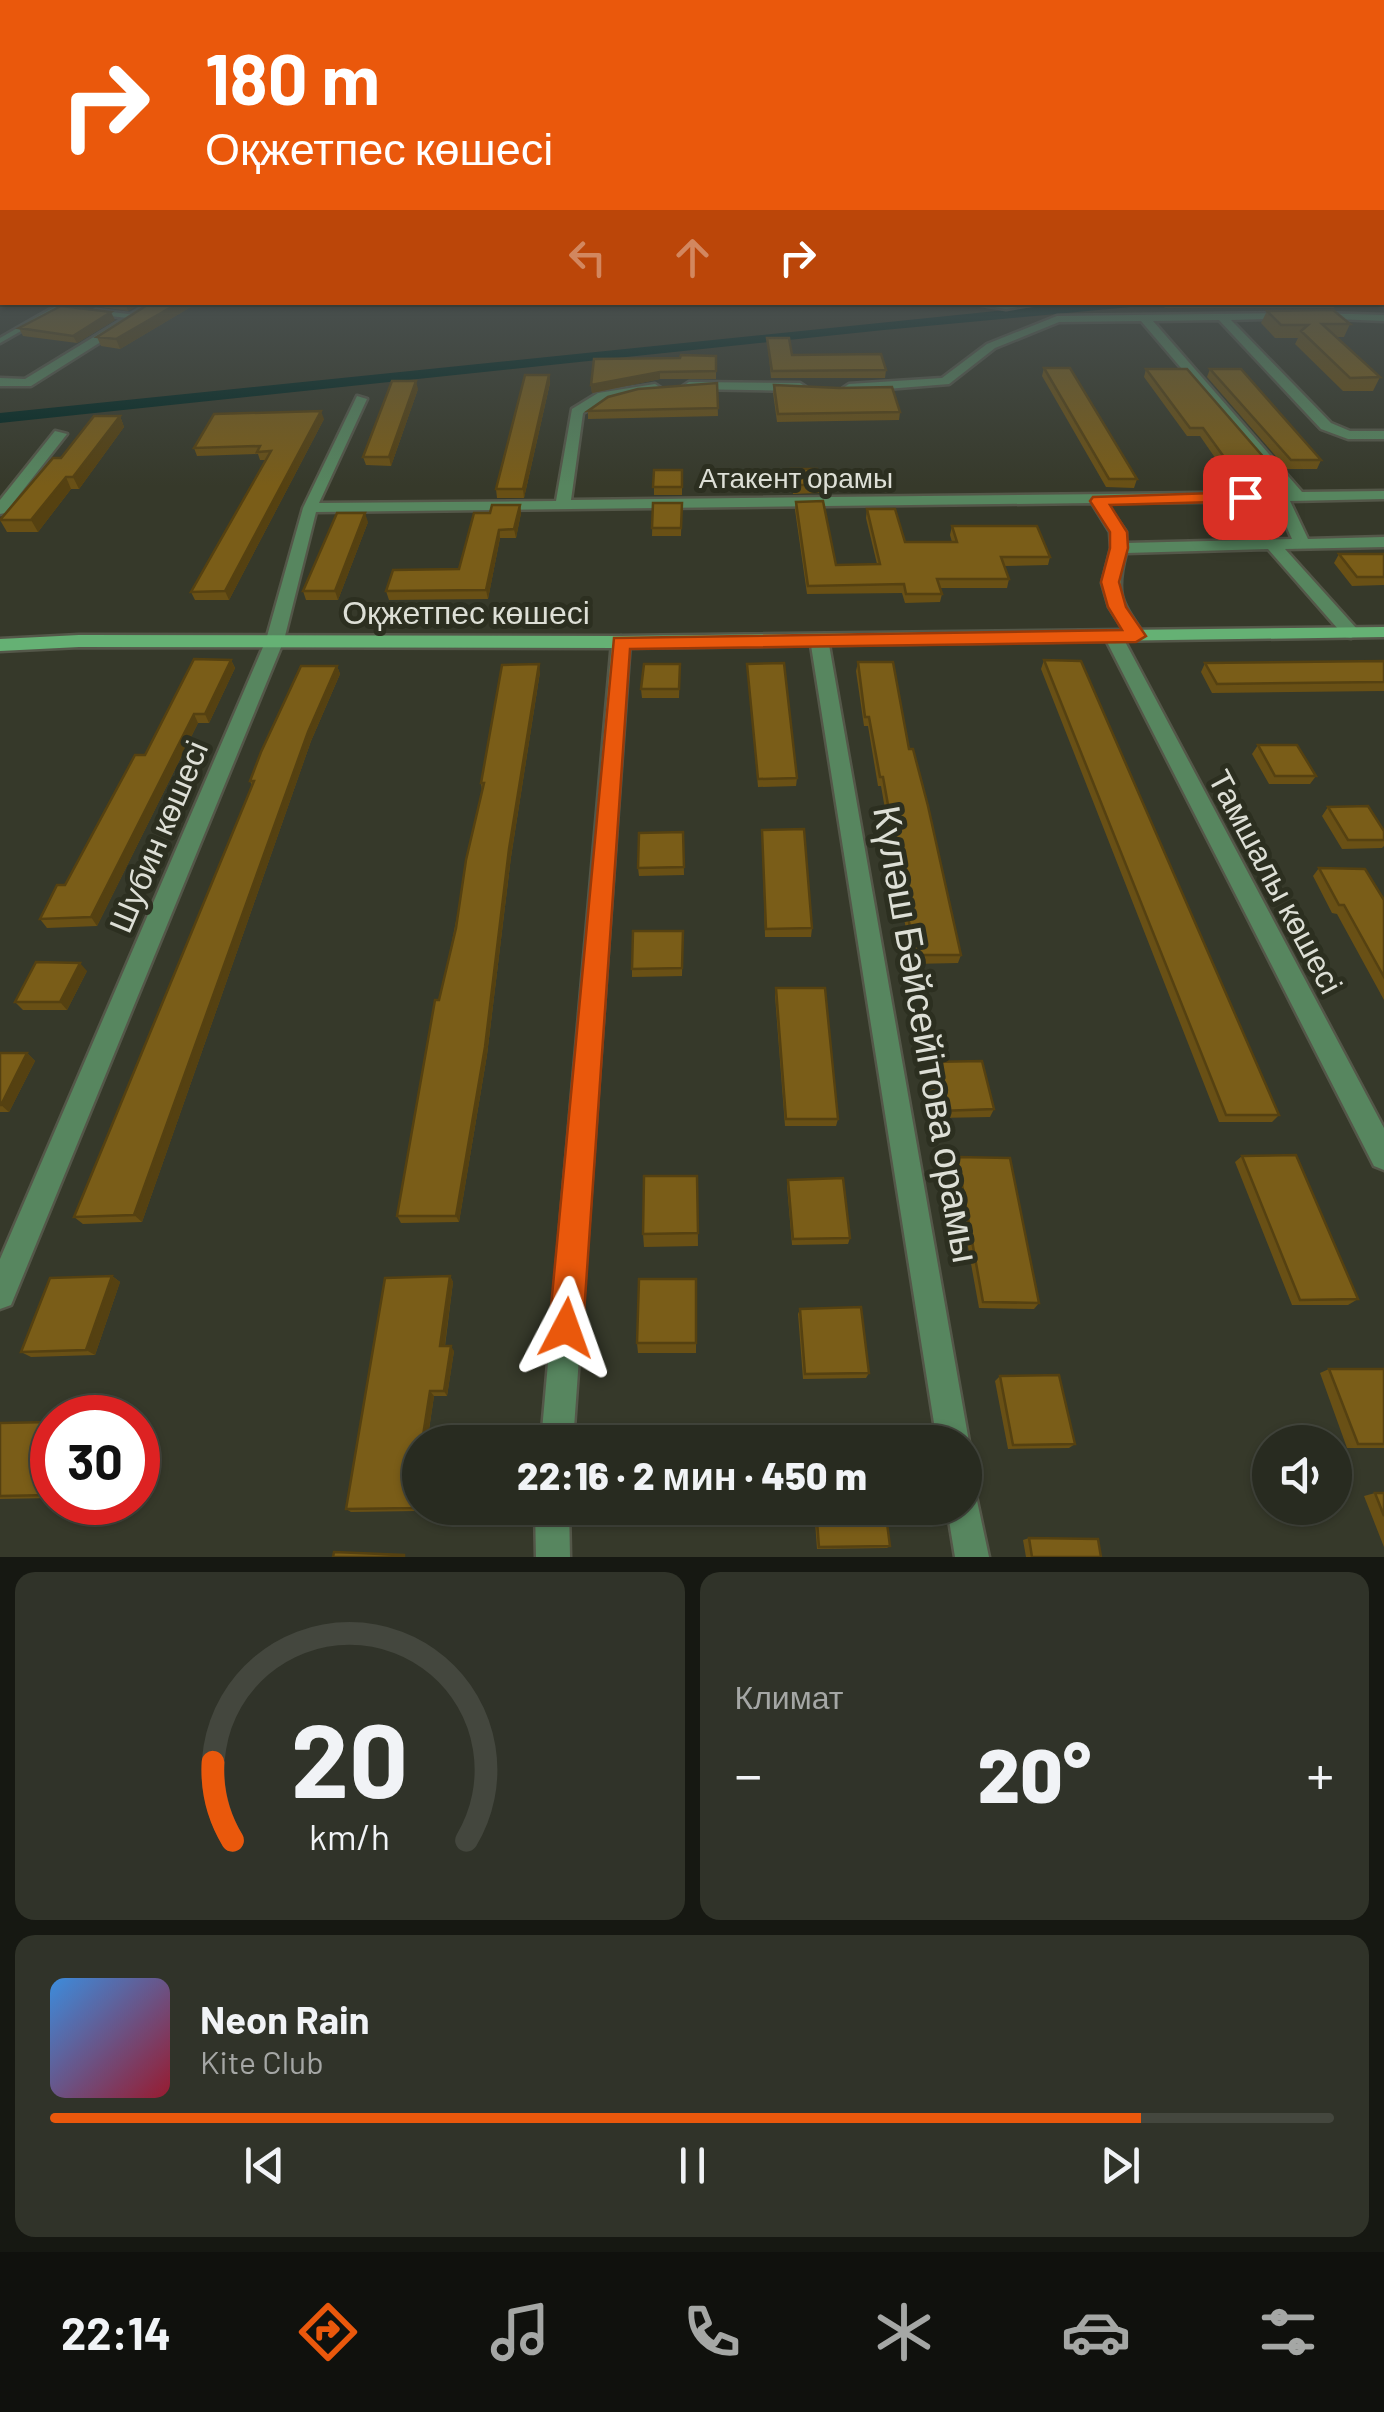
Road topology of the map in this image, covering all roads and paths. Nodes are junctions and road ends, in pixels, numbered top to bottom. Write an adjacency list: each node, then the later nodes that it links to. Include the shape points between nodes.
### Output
1 (97, 341): 5 (street, via 27,383)
2 (1002, 341): 7 (street, via 945,381)
3 (1163, 341): 12 (street)
4 (1245, 341): 10 (street, via 1326,426 1348,435)
5 (0, 382)
6 (812, 387): 14 (street, via 683,386 591,401 576,412)
7 (829, 388)
8 (361, 398): 15 (street, Шубин көшесі)
9 (60, 434): 16 (street)
10 (1384, 434)
11 (1384, 495): 12 (street, Атакент орамы)
12 (1290, 496): 13 (street, Атакент орамы); 18 (street)
13 (1098, 501): 14 (street, Атакент орамы); 20 (street, Тамшалы көшесі, via 1118,532)
14 (563, 503): 15 (street, Атакент орамы)
15 (310, 508): 25 (street, Шубин көшесі)
16 (0, 510)
17 (1384, 542): 18 (street)
18 (1302, 544): 19 (street)
19 (1274, 545): 20 (street); 21 (street)
20 (1119, 548): 23 (street, Тамшалы көшесі, via 1110,582)
21 (1352, 632): 22 (street, Оқжетпес көшесі); 23 (street, Оқжетпес көшесі)
22 (1384, 632)
23 (1125, 636): 24 (street, Оқжетпес көшесі); 28 (street, Тамшалы көшесі)
24 (818, 639): 26 (street, Оқжетпес көшесі); 31 (street, Күләш Бәйсейітова орамы)
25 (275, 640): 26 (street, Оқжетпес көшесі); 27 (street, Оқжетпес көшесі); 29 (street, Шубин көшесі)
26 (621, 642): 30 (street)
27 (0, 646)
28 (1384, 1156)
29 (0, 1294)
30 (558, 1425)
31 (950, 1425)
32 (552, 1525): 34 (street)
33 (967, 1525): 35 (street)
34 (552, 1557)
35 (972, 1557)

